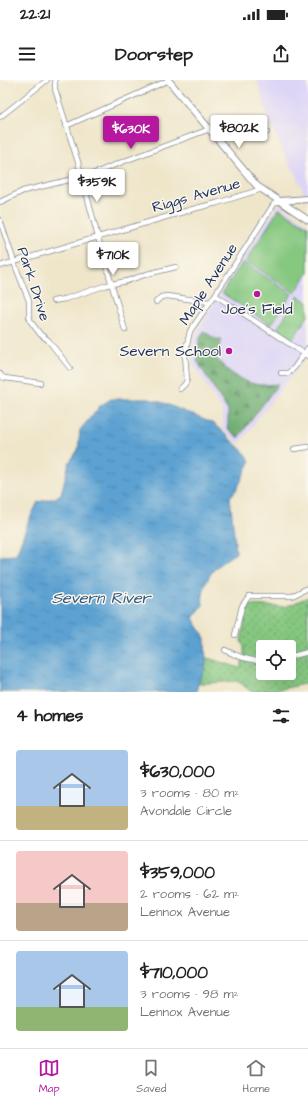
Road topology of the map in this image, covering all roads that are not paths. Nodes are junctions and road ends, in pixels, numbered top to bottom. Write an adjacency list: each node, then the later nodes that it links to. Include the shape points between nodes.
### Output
1 (47, 80): 4 (street)
2 (55, 80): 5 (street, via 55,89)
3 (168, 80): 5 (street); 6 (street)
4 (0, 117)
5 (66, 126): 8 (street)
6 (210, 130): 7 (street, via 226,128); 8 (street); 9 (street)
7 (266, 132)
8 (81, 178): 12 (street, via 23,190); 15 (street)
9 (262, 189): 11 (street); 15 (street, Riggs Avenue)
10 (308, 199): 11 (street)
11 (279, 201): 14 (street); 20 (street, Maple Avenue, via 274,204)
12 (0, 202)
13 (0, 220): 16 (street, Park Drive)
14 (308, 220)
15 (98, 237): 16 (street, Riggs Avenue); 19 (street)
16 (14, 261): 17 (street, Riggs Avenue); 27 (street, Park Drive, via 28,301 31,322)
17 (0, 266)
18 (176, 267): 19 (street)
19 (112, 284): 21 (street); 24 (street)
20 (215, 295): 23 (street, Maple Avenue); 26 (street)
21 (53, 301)
22 (156, 302): 23 (street, via 167,296)
23 (209, 302): 31 (street, Maple Avenue, via 190,331 185,354 187,380)
24 (124, 330)
25 (308, 348): 26 (street)
26 (306, 355): 28 (street, via 288,373)
27 (70, 368)
28 (281, 373)
29 (0, 374): 30 (street, via 5,378)
30 (40, 383)
31 (180, 389)
32 (308, 448): 33 (street)
33 (294, 449)
34 (308, 588): 35 (street, via 292,596 249,596 242,606)
35 (235, 635)
36 (226, 650): 39 (street, via 237,657)
37 (308, 652): 38 (street)
38 (296, 655)
39 (256, 661)

